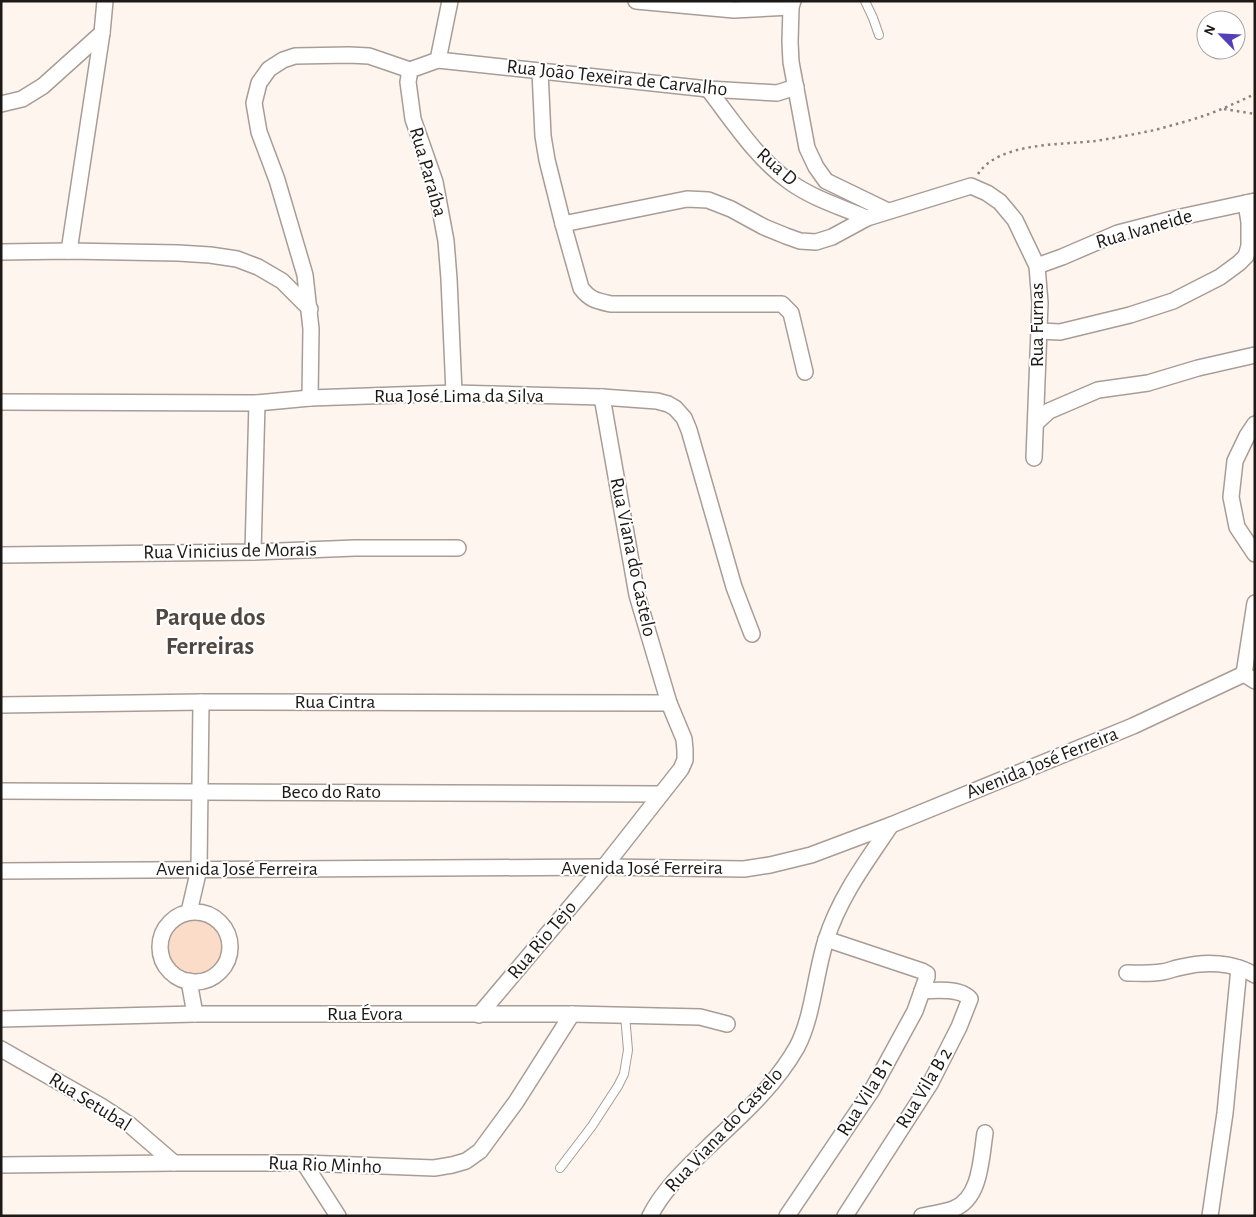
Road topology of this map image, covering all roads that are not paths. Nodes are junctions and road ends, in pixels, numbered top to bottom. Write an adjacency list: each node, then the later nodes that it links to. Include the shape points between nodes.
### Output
1 (105, 1): 7 (street)
2 (450, 1): 9 (street)
3 (636, 1): 6 (street)
4 (865, 1): 8 (lane)
5 (792, 4): 6 (street); 12 (street, via 790,42)
6 (735, 6)
7 (102, 33): 14 (street, via 43,86 22,99); 19 (street)
8 (879, 35)
9 (438, 60): 10 (street); 11 (street, Rua João Texeira de Carvalho)
10 (410, 70): 22 (street, via 368,56 295,56 269,69 259,84 254,103 260,132 297,245); 26 (street, Rua Paraíba, via 408,82 413,119 435,182 446,241)
11 (540, 71): 13 (street, Rua João Texeira de Carvalho); 18 (street, via 543,136)
12 (796, 87): 13 (street, Rua João Texeira de Carvalho, via 777,93); 16 (street, via 808,148 826,181)
13 (708, 88): 17 (street, Rua D, via 752,146 790,183)
14 (1, 104)
15 (1250, 202): 21 (street, Rua Ivaneide, via 1118,234); 23 (street, via 1246,256 1220,277 1173,301 1130,315 1060,332)
16 (888, 211): 17 (street); 21 (street, Rua Furnas, via 971,186 1000,202 1014,220)
17 (867, 218): 18 (street, via 816,242 786,236 708,200 688,199)
18 (563, 224): 25 (street, via 581,288 587,296 611,304 782,304 791,313)
19 (69, 251): 20 (street); 22 (street, via 210,254 237,259 282,281)
20 (1, 252)
21 (1037, 266): 23 (street, Rua Furnas)
22 (310, 309): 28 (street)
23 (1039, 331): 31 (street, Rua Furnas)
24 (1255, 355): 31 (street, via 1148,383 1098,390 1049,411)
25 (805, 372)
26 (454, 393): 27 (street, Rua José Lima da Silva); 28 (street, Rua José Lima da Silva)
27 (602, 397): 39 (street, Rua José Lima da Silva, via 657,401 675,408 684,418 734,587); 42 (street, Rua Viana do Castelo, via 637,595)
28 (310, 398): 30 (street, Rua José Lima da Silva)
29 (1, 402): 30 (street, Rua José Lima da Silva)
30 (257, 403): 35 (street)
31 (1036, 423): 33 (street, Rua Furnas)
32 (1255, 424): 36 (street, via 1234,461 1231,497 1237,527)
33 (1034, 458)
34 (458, 548): 35 (street, Rua Vinicius de Morais)
35 (253, 552): 37 (street, Rua Vinicius de Morais)
36 (1255, 554)
37 (1, 555)
38 (1255, 603): 40 (street)
39 (752, 634)
40 (1249, 677): 47 (street, Avenida José Ferreira)
41 (200, 702): 42 (street, Rua Cintra); 43 (street, Rua Cintra); 45 (street)
42 (669, 703): 46 (street, Rua Viana do Castelo, via 684,739 685,760)
43 (1, 705)
44 (1, 791): 45 (street, Beco do Rato)
45 (200, 791): 46 (street, Beco do Rato); 49 (street)
46 (660, 794): 48 (street, Rua Rio Tejo)
47 (891, 825): 48 (street, Avenida José Ferreira, via 811,855 744,869); 52 (street, Rua Viana do Castelo, via 855,878)
48 (604, 867): 49 (street, Avenida José Ferreira); 60 (street, Rua Rio Tejo)
49 (199, 869): 50 (street, Avenida José Ferreira); 51 (street)
50 (1, 871)
51 (189, 912): 56 (street, via 170,922 161,941 161,952 170,971); 56 (street, via 211,915 220,921 230,941 230,952 220,972 211,978)
52 (826, 939): 57 (street, Rua Vila B 1, via 922,971 927,974); 71 (street, Rua Viana do Castelo, via 809,1015 798,1045 754,1104 690,1164 668,1188)
53 (1239, 968): 54 (street, via 1200,964 1164,972); 55 (street); 75 (street, via 1225,1113)
54 (1127, 973)
55 (1255, 975)
56 (189, 981): 58 (street)
57 (922, 991): 72 (street, Rua Vila B 1, via 915,1011 872,1090); 73 (street, Rua Vila B 2, via 944,990 963,994 970,999 969,1004 930,1084)
58 (195, 1014): 60 (street, Rua Évora); 62 (street, Rua Évora)
59 (572, 1014): 60 (street, Rua Évora); 61 (street, Rua Évora); 67 (street, Rua Rio Minho, via 516,1102 480,1151 466,1161 434,1168)
60 (479, 1015)
61 (624, 1015): 63 (street, Rua Évora, via 700,1017); 69 (lane, via 628,1050 624,1074 592,1126)
62 (1, 1019)
63 (727, 1024)
64 (1, 1049): 66 (street, Rua Setubal, via 130,1125)
65 (985, 1133): 74 (street, via 979,1176 973,1193 954,1209)
66 (174, 1163): 67 (street, Rua Rio Minho); 68 (street, Rua Rio Minho)
67 (304, 1163): 70 (street)
68 (1, 1166)
69 (560, 1168)
70 (338, 1216)
71 (650, 1216)
72 (787, 1216)
73 (845, 1216)
74 (922, 1216)
75 (1210, 1216)

